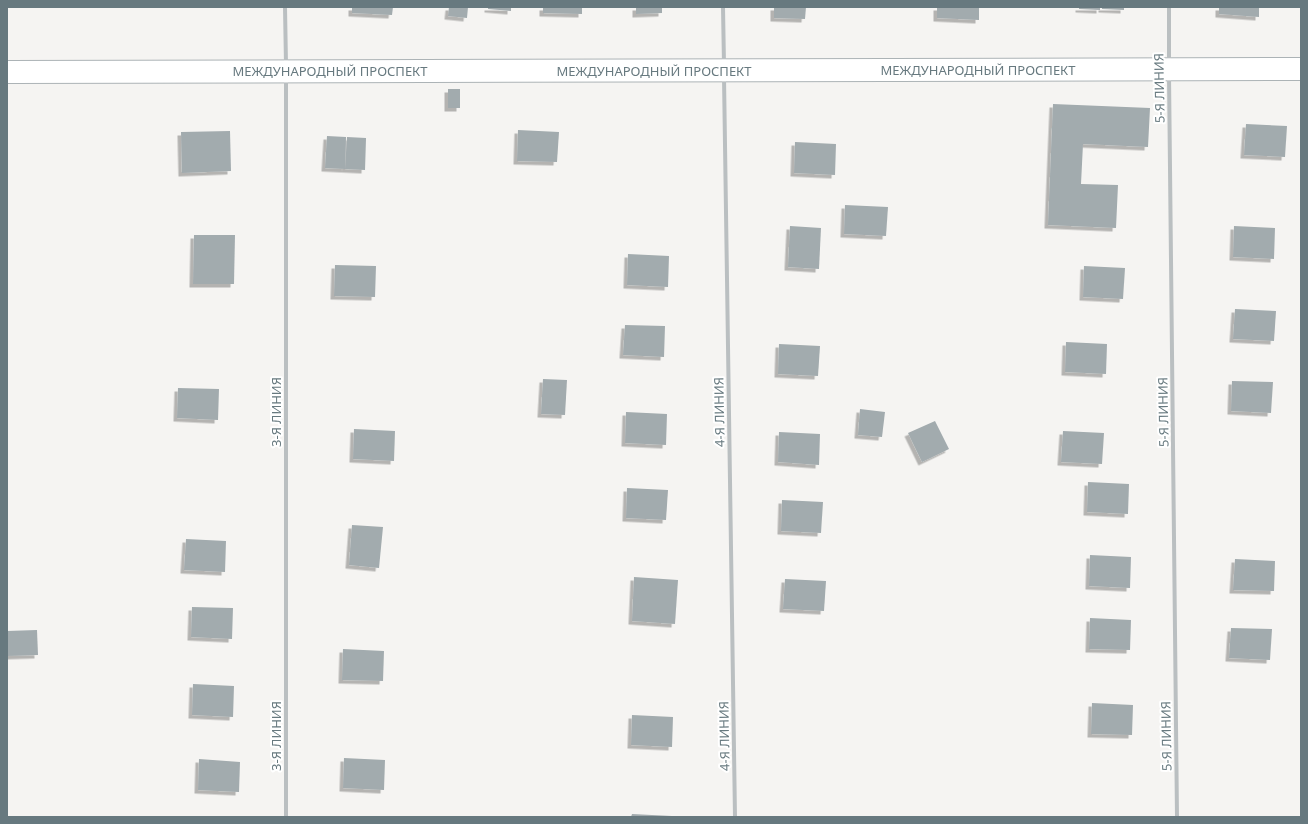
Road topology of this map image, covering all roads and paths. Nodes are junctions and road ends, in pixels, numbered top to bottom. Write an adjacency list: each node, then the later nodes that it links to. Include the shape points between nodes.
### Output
1 (285, 7): 8 (street, 3-Я ЛИНИЯ)
2 (723, 7): 6 (street, 4-Я ЛИНИЯ)
3 (1169, 7): 4 (street, 5-Я ЛИНИЯ)
4 (1169, 69): 5 (street, МЕЖДУНАРОДНЫЙ ПРОСПЕКТ); 6 (street, МЕЖДУНАРОДНЫЙ ПРОСПЕКТ); 11 (street, 5-Я ЛИНИЯ)
5 (1301, 69)
6 (724, 70): 8 (street, МЕЖДУНАРОДНЫЙ ПРОСПЕКТ); 10 (street, 4-Я ЛИНИЯ)
7 (7, 72): 8 (street, МЕЖДУНАРОДНЫЙ ПРОСПЕКТ)
8 (286, 72): 9 (street, 3-Я ЛИНИЯ)
9 (286, 817)
10 (735, 817)
11 (1177, 817)

